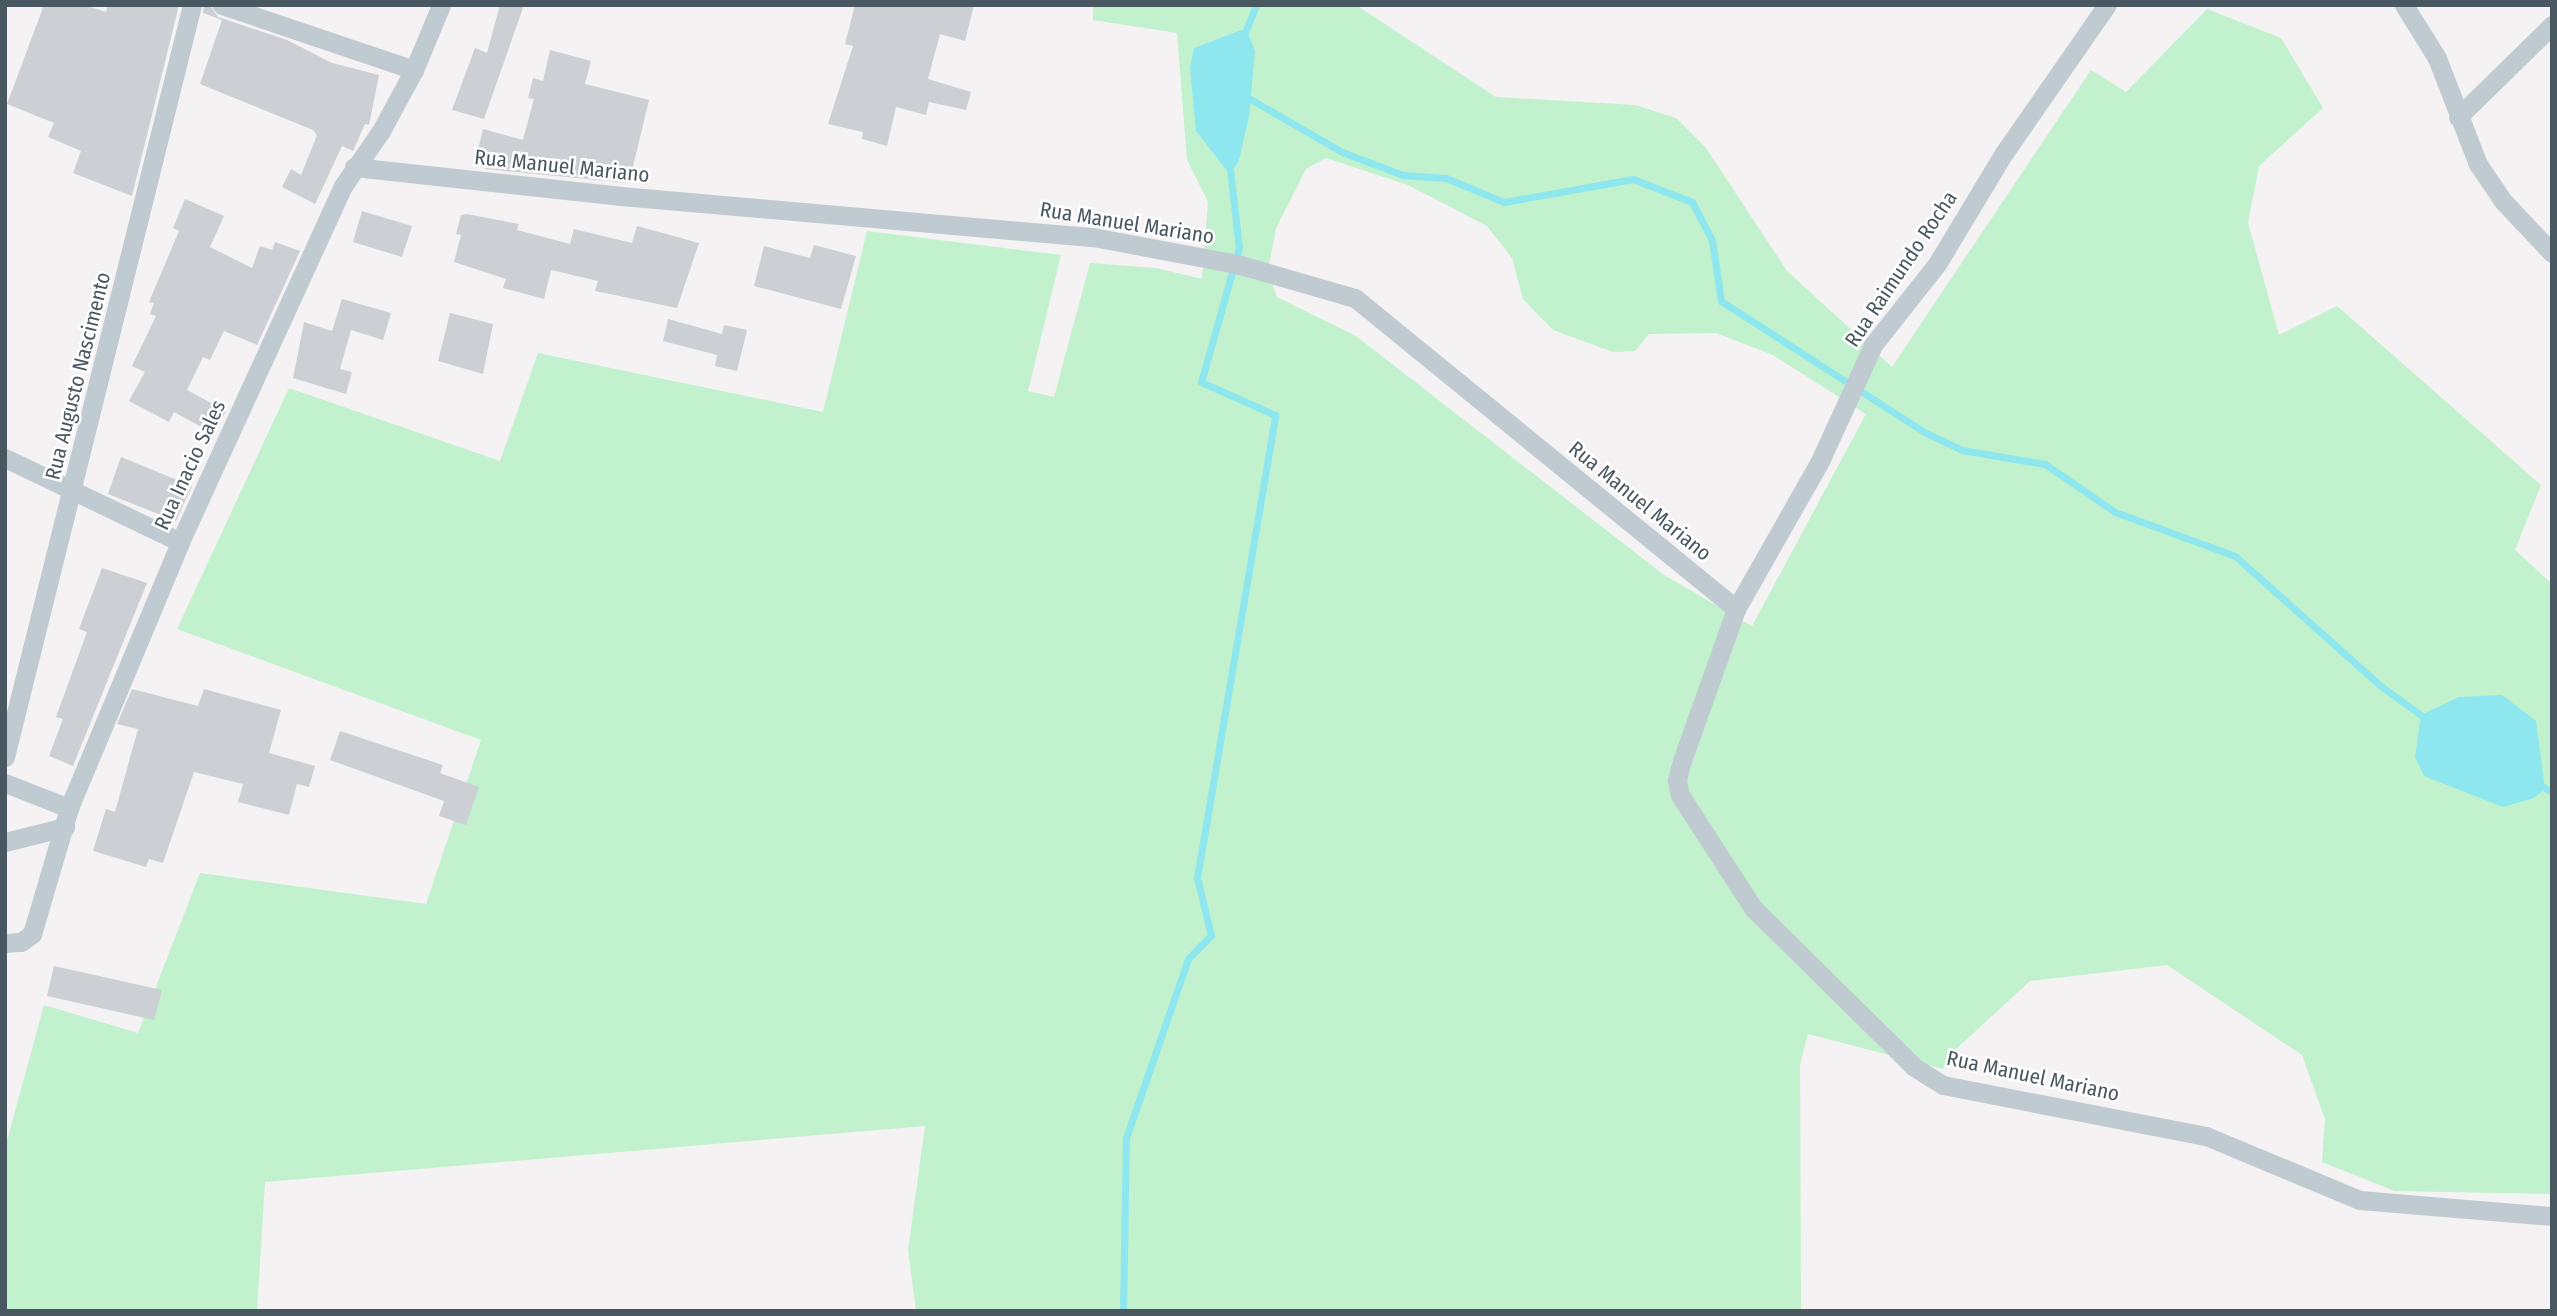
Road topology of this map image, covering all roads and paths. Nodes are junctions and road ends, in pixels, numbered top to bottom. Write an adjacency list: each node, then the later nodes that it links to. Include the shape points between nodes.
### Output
1 (192, 5): 12 (street, Rua Augusto Nascimento)
2 (222, 5): 7 (street)
3 (441, 5): 7 (street, Rua Inacio Sales)
4 (2107, 5): 14 (street, Rua Raimundo Rocha, via 2004,153 1937,264 1873,345 1820,461)
5 (2404, 5): 8 (street, via 2437,58)
6 (2552, 25): 8 (street)
7 (414, 70): 9 (street, Rua Inacio Sales, via 381,131)
8 (2458, 117): 10 (street, via 2477,164 2503,201)
9 (355, 167): 13 (street, Rua Inacio Sales); 14 (street, Rua Manuel Mariano, via 621,196 1093,237 1237,264 1355,298)
10 (2552, 253)
11 (5, 458): 12 (street)
12 (74, 490): 13 (street); 15 (street, Rua Augusto Nascimento)
13 (180, 542): 17 (street, Rua Inacio Sales)
14 (1736, 609): 20 (street, Rua Manuel Mariano, via 1682,761 1677,779 1680,795 1753,908 1914,1067 1942,1085 2206,1136 2360,1200)
15 (5, 757)
16 (5, 783): 17 (street)
17 (67, 818): 18 (street); 19 (street, Rua Inacio Sales, via 32,934 22,942)
18 (5, 842)
19 (5, 943)
20 (2552, 1216)

